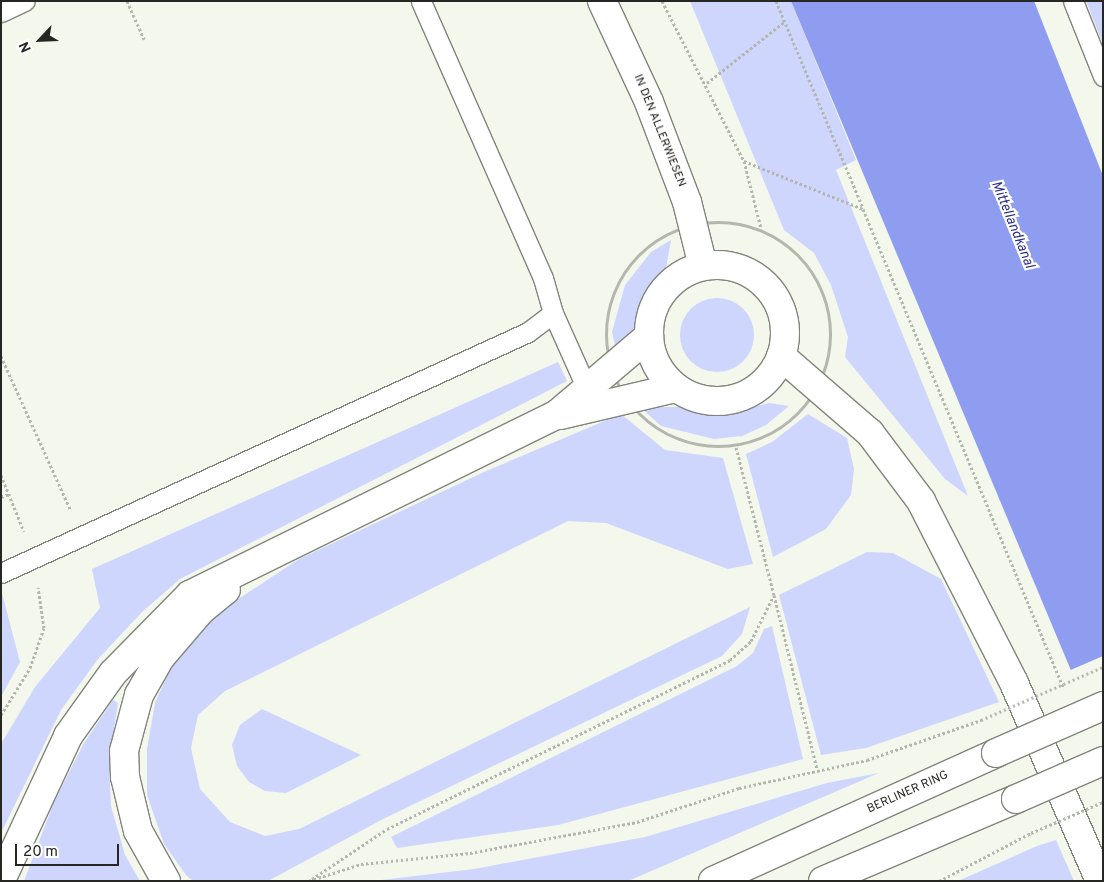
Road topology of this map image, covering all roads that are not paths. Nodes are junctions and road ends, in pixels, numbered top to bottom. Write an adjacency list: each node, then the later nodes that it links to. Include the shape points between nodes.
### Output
1 (25, 1): 5 (lane)
2 (421, 1): 8 (lane, via 544,278)
3 (602, 1): 7 (main road, IN DEN ALLERWIESEN, via 649,102 696,227)
4 (1073, 1): 6 (lane)
5 (1, 12)
6 (1103, 76)
7 (703, 266): 9 (main road, via 674,281 662,293 652,312); 10 (main road, via 738,269 765,286 783,320)
8 (553, 313): 12 (lane); 15 (lane, via 528,332 34,556)
9 (648, 336): 11 (main road, via 658,369); 12 (main road)
10 (781, 356): 11 (main road, via 759,387 734,400 701,400); 22 (main road, via 870,434 921,501 1014,683)
11 (675, 388): 13 (main road)
12 (587, 390): 13 (main road)
13 (556, 416): 14 (main road)
14 (277, 552): 18 (main road, via 190,595 113,673 68,736); 19 (main road, via 201,610 160,658 139,695 124,751 125,777 138,831)
15 (1, 574)
16 (1103, 706): 20 (main road, BERLINER RING, bridge)
17 (1103, 761): 21 (main road, bridge)
18 (1, 880)
19 (166, 881)
20 (713, 881)
21 (823, 881)
22 (1100, 881)

